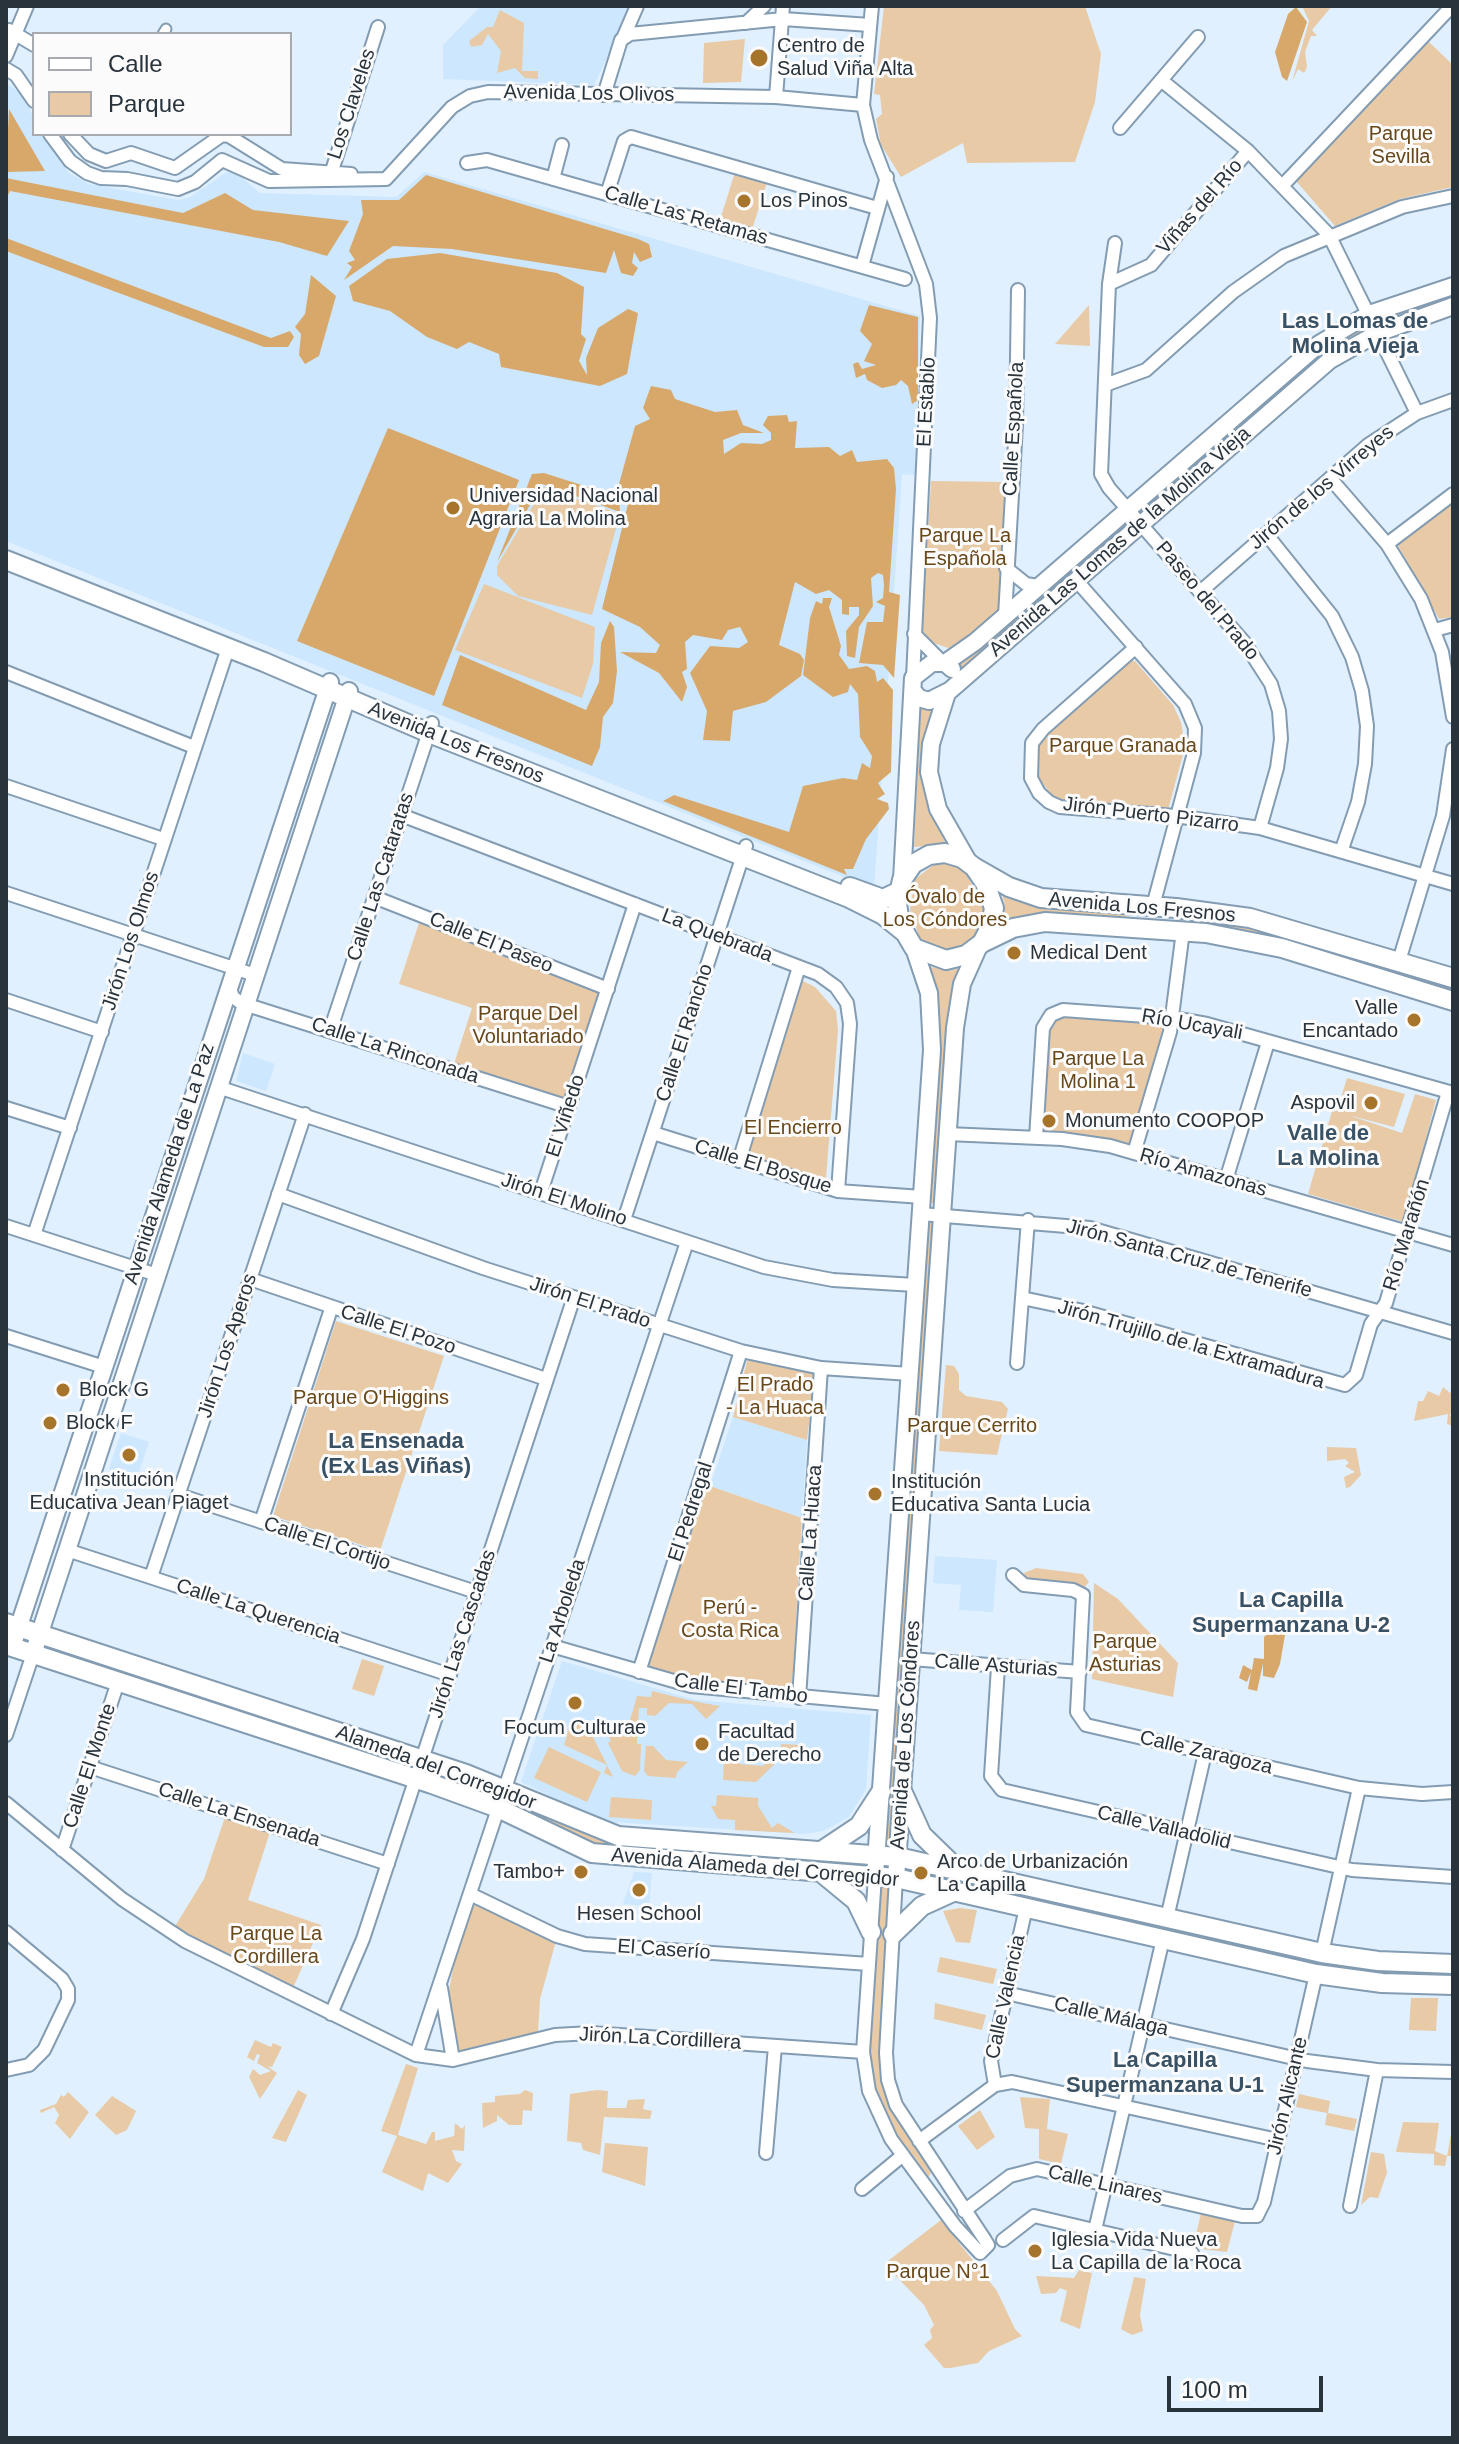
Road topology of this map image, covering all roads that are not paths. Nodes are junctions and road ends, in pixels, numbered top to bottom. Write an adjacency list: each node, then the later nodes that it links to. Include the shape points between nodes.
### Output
1 (27, 6): 10 (street)
2 (637, 6): 11 (street)
3 (764, 6): 7 (street)
4 (872, 6): 8 (street, El Establo)
5 (1452, 6): 32 (street)
6 (783, 13): 7 (street); 8 (street); 18 (street)
7 (746, 23): 11 (street)
8 (870, 25): 20 (street, El Establo)
9 (378, 27): 29 (street, Los Claveles)
10 (10, 30): 13 (street); 14 (street)
11 (624, 36): 17 (street)
12 (1198, 37): 16 (street)
13 (32, 44)
14 (6, 56)
15 (6, 69): 19 (street)
16 (1161, 80): 21 (street); 27 (street)
17 (604, 95): 18 (street, Avenida Los Olivos); 29 (street, Avenida Los Olivos, via 470,96 439,120 386,179)
18 (776, 97): 20 (street, Avenida Los Olivos)
19 (32, 98)
20 (863, 105): 30 (street, El Establo)
21 (1120, 128)
22 (51, 136): 29 (street, Avenida Los Olivos, via 70,161 101,178 178,189 222,160 269,181)
23 (72, 136): 24 (street, via 98,159 131,153 175,168 212,139)
24 (229, 136)
25 (229, 136): 29 (street, via 282,169)
26 (562, 145): 31 (street)
27 (1248, 151): 32 (street); 40 (street, Viñas del Río, via 1151,265)
28 (467, 163): 31 (street, Calle Las Retamas, via 483,159)
29 (329, 177)
30 (887, 177): 35 (street); 64 (street, El Establo, via 926,284 930,318)
31 (553, 179): 33 (street, Calle Las Retamas)
32 (1284, 184): 36 (street)
33 (607, 194): 35 (street, via 624,141 631,137); 38 (street, Calle Las Retamas)
34 (1453, 196): 36 (street, via 1402,207)
35 (877, 208): 38 (street)
36 (1329, 235): 44 (street); 46 (street, via 1257,272 1146,370)
37 (1115, 243): 40 (street, Paseo del Prado)
38 (862, 266): 39 (street, Calle Las Retamas)
39 (905, 279)
40 (1109, 284): 46 (street, Paseo del Prado)
41 (1453, 286): 44 (street, Avenida Las Lomas de la Molina Vieja)
42 (1018, 290): 57 (street, Calle Española)
43 (1453, 306): 45 (street, Avenida Las Lomas de la Molina Vieja)
44 (1369, 314): 45 (street); 51 (street, Avenida Las Lomas de la Molina Vieja, via 1298,360)
45 (1378, 333): 48 (street); 52 (street, Avenida Las Lomas de la Molina Vieja, via 1309,376)
46 (1105, 385): 51 (street, Paseo del Prado, via 1101,474)
47 (1453, 400): 48 (street, Jirón de los Virreyes)
48 (1417, 413): 49 (street, Jirón de los Virreyes, via 1383,433)
49 (1330, 478): 53 (street, Jirón de los Virreyes); 54 (street)
50 (1453, 494): 54 (street)
51 (1127, 508): 52 (street, Paseo del Prado); 59 (street, Avenida Las Lomas de la Molina Vieja)
52 (1141, 523): 58 (street, Avenida Las Lomas de la Molina Vieja); 60 (street, Paseo del Prado)
53 (1267, 535): 60 (street, Jirón de los Virreyes); 85 (street, via 1332,616 1362,691 1365,764)
54 (1387, 544): 63 (street)
55 (6, 547): 71 (main road, Avenida Los Fresnos, via 271,653)
56 (6, 560): 66 (main road, Avenida Los Fresnos)
57 (1006, 568): 59 (street, via 1026,584); 61 (street, Calle Española)
58 (1076, 580): 65 (street); 69 (street, Avenida Las Lomas de la Molina Vieja)
59 (1038, 586): 61 (street, Avenida Las Lomas de la Molina Vieja)
60 (1200, 592): 83 (street, Paseo del Prado, via 1252,651 1275,696 1280,754)
61 (1005, 616): 67 (street, Avenida Las Lomas de la Molina Vieja, via 965,650)
62 (1453, 625): 63 (street)
63 (1435, 630): 74 (street)
64 (914, 634): 67 (street); 70 (street, El Establo)
65 (1136, 647): 82 (street, via 1185,704 1195,728 1194,753); 82 (street, Jirón Puerto Pizarro, via 1043,729 1032,743 1031,778 1039,793 1060,807)
66 (228, 648): 71 (main road, Avenida Los Fresnos); 78 (street, Jirón Los Olmos)
67 (940, 659): 70 (street, via 926,665); 72 (street, via 954,676)
68 (6, 672): 78 (street)
69 (968, 677): 72 (street, Avenida Las Lomas de la Molina Vieja); 76 (street)
70 (913, 685): 72 (street, via 919,698 929,701); 90 (street)
71 (328, 686): 73 (main road, Avenida Los Fresnos); 102 (street, Avenida Alameda de La Paz)
72 (947, 693): 76 (street)
73 (348, 695): 77 (main road, Avenida Los Fresnos); 103 (street, Avenida Alameda de La Paz)
74 (1453, 709): 75 (street)
75 (1453, 717)
76 (935, 727): 87 (street, via 929,760 933,791 950,834)
77 (430, 728): 81 (street, Calle Las Cataratas); 86 (main road, Avenida Los Fresnos)
78 (194, 747): 84 (street, Jirón Los Olmos)
79 (1453, 749): 88 (street, via 1448,796)
80 (6, 786): 84 (street)
81 (401, 815): 92 (street, Calle Las Cataratas); 93 (street, La Quebrada)
82 (1175, 816): 83 (street, Jirón Puerto Pizarro); 94 (street)
83 (1260, 828): 85 (street, Jirón Puerto Pizarro)
84 (163, 839): 96 (street, Jirón Los Olmos)
85 (1342, 849): 88 (street, Jirón Puerto Pizarro)
86 (745, 851): 90 (main road, Avenida Los Fresnos, via 883,899); 97 (street, Calle El Rancho); 98 (main road, Avenida Los Fresnos, via 883,915)
87 (972, 866): 90 (main road, via 954,855 937,853 913,864); 94 (main road, Avenida Los Fresnos, via 1041,898); 99 (main road, via 994,908)
88 (1426, 876): 89 (street, Jirón Puerto Pizarro); 100 (street)
89 (1453, 884)
90 (900, 886): 98 (main road, via 898,916)
91 (6, 893): 96 (street)
92 (374, 897): 106 (street, Calle El Paseo); 111 (street, Calle Las Cataratas)
93 (635, 904): 97 (street, La Quebrada); 106 (street, El Viñedo)
94 (1153, 906): 100 (main road, Avenida Los Fresnos, via 1266,922)
95 (1183, 931): 99 (main road, Avenida Los Fresnos, via 1045,922 1013,928); 108 (main road, Avenida Los Fresnos, via 1259,942); 110 (street)
96 (132, 935): 102 (street); 112 (street, Jirón Los Olmos)
97 (717, 936): 101 (street, La Quebrada); 120 (street, Calle El Rancho)
98 (909, 940): 99 (main road, via 946,960); 129 (street, Avenida de Los Cóndores, via 926,979 933,1026)
99 (980, 945): 121 (street, Avenida de Los Cóndores, via 957,1006)
100 (1399, 961): 104 (main road, Avenida Los Fresnos)
101 (799, 967): 124 (street); 126 (street, La Quebrada, via 836,987 847,1003 850,1024)
102 (234, 969): 103 (street); 105 (street, Avenida Alameda de La Paz)
103 (255, 975): 109 (street, Avenida Alameda de La Paz)
104 (1453, 978)
105 (229, 986): 109 (street, Calle La Rinconada, via 235,999); 139 (street, Avenida Alameda de La Paz)
106 (608, 989): 116 (street, El Viñedo)
107 (6, 1000): 112 (street)
108 (1453, 1001)
109 (246, 1004): 111 (street, Calle La Rinconada); 114 (street, Avenida Alameda de La Paz)
110 (1173, 1018): 113 (street, Río Ucayali); 122 (street, Río Ucayali, via 1072,1010 1051,1015 1041,1040); 123 (street)
111 (330, 1031): 116 (street, Calle La Rinconada)
112 (102, 1032): 119 (street, Jirón Los Olmos)
113 (1268, 1042): 115 (street, Río Ucayali); 125 (street)
114 (218, 1087): 118 (street, Jirón El Molino); 140 (street, Avenida Alameda de La Paz)
115 (1451, 1092): 135 (street, Río Marañón)
116 (569, 1107): 127 (street, El Viñedo)
117 (6, 1108): 119 (street)
118 (305, 1114): 127 (street, Jirón El Molino); 128 (street, Jirón Los Aperos)
119 (70, 1128): 136 (street, Jirón Los Olmos)
120 (653, 1133): 124 (street, Calle El Bosque); 132 (street, Calle El Rancho)
121 (947, 1134): 122 (street, Río Amazonas); 131 (street, Avenida de Los Cóndores)
122 (1036, 1138): 123 (street, Río Amazonas, via 1085,1141)
123 (1134, 1153): 125 (street, Río Amazonas)
124 (739, 1161): 126 (street, Calle El Bosque)
125 (1226, 1180): 135 (street, Río Amazonas)
126 (838, 1191): 129 (street, Calle El Bosque)
127 (541, 1192): 132 (street, Jirón El Molino)
128 (278, 1194): 141 (street, Jirón Los Aperos); 143 (street, Jirón El Prado)
129 (922, 1197): 130 (street, Avenida de Los Cóndores)
130 (921, 1214): 131 (street, Jirón Santa Cruz de Tenerife); 142 (street, Avenida de Los Cóndores)
131 (941, 1215): 133 (street, Jirón Santa Cruz de Tenerife); 168 (street, Avenida de Los Cóndores)
132 (624, 1220): 137 (street, Jirón El Molino)
133 (1028, 1220): 144 (street); 146 (street, Jirón Santa Cruz de Tenerife, via 1090,1228)
134 (6, 1226): 136 (street)
135 (1408, 1232): 138 (street, Río Amazonas); 146 (street, Río Marañón)
136 (34, 1235): 139 (street)
137 (687, 1242): 142 (street, Jirón El Molino, via 789,1273); 147 (street, La Arboleda)
138 (1453, 1245)
139 (136, 1268): 140 (street); 152 (street, Avenida Alameda de La Paz)
140 (157, 1275): 159 (street, Avenida Alameda de La Paz)
141 (250, 1279): 145 (street, Calle El Pozo); 157 (street, Jirón Los Aperos)
142 (915, 1285): 154 (street, Avenida de Los Cóndores)
143 (574, 1297): 147 (street, Jirón El Prado); 156 (street, Jirón Las Cascadas)
144 (1022, 1298): 151 (street); 155 (street, Jirón Trujillo de la Extramadura, via 1338,1386)
145 (331, 1309): 156 (street, Calle El Pozo); 158 (street)
146 (1380, 1312): 148 (street, Jirón Santa Cruz de Tenerife); 155 (street, Río Marañón, via 1371,1324)
147 (658, 1325): 150 (street, Jirón El Prado); 166 (street, La Arboleda)
148 (1453, 1333)
149 (6, 1336): 152 (street)
150 (741, 1351): 153 (street, Jirón El Prado); 170 (street, El Pedregal)
151 (1017, 1363)
152 (104, 1367): 163 (street, Avenida Alameda de La Paz)
153 (821, 1368): 154 (street, Jirón El Prado); 174 (street, Calle La Huaca)
154 (910, 1374): 175 (street, Avenida de Los Cóndores)
155 (1356, 1375)
156 (546, 1379): 162 (street, Jirón Las Cascadas)
157 (179, 1495): 158 (street, Calle El Cortijo); 161 (street, Jirón Los Aperos)
158 (261, 1522): 162 (street, Calle El Cortijo)
159 (67, 1550): 161 (street, Calle La Querencia); 164 (street, Avenida Alameda de La Paz)
160 (1013, 1575): 171 (street, Calle Zaragoza, via 1024,1585 1079,1591 1084,1601)
161 (151, 1577): 172 (street, Calle La Querencia)
162 (476, 1592): 172 (street, Jirón Las Cascadas)
163 (12, 1625): 164 (main road, Alameda del Corregidor); 165 (street, Avenida Alameda de La Paz)
164 (40, 1634): 167 (street, Avenida Alameda de La Paz); 178 (main road, Alameda del Corregidor)
165 (9, 1646): 167 (main road)
166 (552, 1646): 170 (street, Calle El Tambo); 182 (street, La Arboleda)
167 (33, 1654): 173 (main road, Avenida Alameda del Corregidor); 176 (street)
168 (911, 1659): 169 (street, Calle Asturias); 183 (street, Avenida de Los Cóndores)
169 (998, 1667): 171 (street, Calle Asturias); 188 (street, Calle Valladolid, via 991,1776 997,1788)
170 (639, 1672): 174 (street, Calle El Tambo, via 691,1686)
171 (1080, 1672): 177 (street, Calle Zaragoza, via 1080,1722)
172 (450, 1675): 178 (street, Jirón Las Cascadas)
173 (118, 1682): 179 (street, Calle El Monte); 180 (main road, Avenida Alameda del Corregidor)
174 (799, 1698): 175 (street, Calle El Tambo)
175 (887, 1704): 184 (street, Avenida de Los Cóndores)
176 (6, 1735)
177 (1205, 1753): 181 (street, Calle Zaragoza); 188 (street)
178 (423, 1759): 180 (street, Jirón Las Cascadas); 182 (main road, Alameda del Corregidor)
179 (90, 1767): 189 (street, Calle El Monte); 193 (street, Calle La Ensenada)
180 (416, 1779): 187 (main road, Avenida Alameda del Corregidor); 193 (street, Jirón Las Cascadas)
181 (1359, 1788): 185 (street, Calle Zaragoza); 195 (street)
182 (504, 1789): 187 (street, La Arboleda); 190 (main road, Alameda del Corregidor, via 618,1836)
183 (902, 1791): 192 (street, Avenida de Los Cóndores); 196 (main road, via 922,1835)
184 (881, 1792): 190 (main road, via 859,1826); 191 (street, Avenida de Los Cóndores)
185 (1453, 1792)
186 (6, 1803): 189 (street, Jirón La Cordillera)
187 (498, 1808): 197 (main road, Avenida Alameda del Corregidor, via 580,1848 615,1857); 202 (street, La Arboleda)
188 (1187, 1833): 195 (street, Calle Valladolid); 205 (street)
189 (62, 1850): 220 (street, Jirón La Cordillera, via 185,1941)
190 (823, 1850): 191 (main road, Alameda del Corregidor)
191 (877, 1854): 192 (main road, Avenida Alameda del Corregidor); 198 (street, Avenida de Los Cóndores)
192 (898, 1857): 194 (main road, Avenida Alameda del Corregidor); 200 (street, Avenida de Los Cóndores)
193 (388, 1864): 220 (street, Jirón Las Cascadas)
194 (941, 1866): 196 (main road, Avenida Alameda del Corregidor); 201 (main road)
195 (1340, 1867): 199 (street, Calle Valladolid); 212 (street)
196 (961, 1870): 203 (main road, Avenida Alameda del Corregidor)
197 (820, 1872): 198 (main road, Avenida Alameda del Corregidor); 208 (main road, via 856,1901)
198 (875, 1876): 200 (main road, Avenida Alameda del Corregidor); 208 (street, Avenida de Los Cóndores)
199 (1453, 1877)
200 (896, 1878): 201 (main road, Avenida Alameda del Corregidor); 209 (street, Avenida de Los Cóndores)
201 (946, 1889): 204 (main road, Avenida Alameda del Corregidor); 209 (main road)
202 (470, 1894): 214 (street, El Caserío, via 585,1944); 217 (street, La Arboleda)
203 (1100, 1903): 205 (main road, Avenida Alameda del Corregidor); 206 (main road)
204 (1026, 1908): 206 (main road, Avenida Alameda del Corregidor); 219 (street, Calle Valencia)
205 (1167, 1918): 210 (main road, Avenida Alameda del Corregidor)
206 (1095, 1923): 211 (main road, Avenida Alameda del Corregidor)
207 (6, 1932): 227 (street, via 62,1979 68,2000 44,2050 29,2065)
208 (871, 1932): 214 (street, Avenida de Los Cóndores)
209 (893, 1934): 233 (street, Avenida de Los Cóndores, via 888,2080 896,2105)
210 (1245, 1936): 212 (main road, Avenida Alameda del Corregidor); 213 (main road)
211 (1163, 1939): 213 (main road, Avenida Alameda del Corregidor); 221 (street)
212 (1322, 1953): 215 (main road, Avenida Alameda del Corregidor)
213 (1241, 1957): 216 (main road, Avenida Alameda del Corregidor)
214 (869, 1964): 223 (street, Avenida de Los Cóndores)
215 (1453, 1964)
216 (1316, 1974): 218 (main road, Avenida Alameda del Corregidor); 225 (street, Jirón Alicante)
217 (441, 1981): 224 (street, La Arboleda); 226 (street, La Arboleda)
218 (1453, 1985)
219 (1006, 1993): 221 (street, Calle Málaga); 230 (street, Calle Valencia, via 991,2061)
220 (331, 2014): 224 (street, Jirón La Cordillera)
221 (1143, 2024): 225 (street, Calle Málaga); 231 (street)
222 (775, 2046): 223 (street, Jirón La Cordillera); 226 (street, Jirón La Cordillera, via 591,2033 555,2035); 234 (street)
223 (863, 2052): 235 (street, Avenida de Los Cóndores, via 880,2120)
224 (416, 2055): 226 (street, Jirón La Cordillera)
225 (1297, 2059): 228 (street, Calle Málaga); 232 (street, Jirón Alicante)
226 (453, 2060)
227 (6, 2070)
228 (1377, 2070): 229 (street, Calle Málaga); 240 (street)
229 (1453, 2072)
230 (995, 2085): 231 (street, via 1031,2084); 233 (street)
231 (1124, 2104): 232 (street); 237 (street)
232 (1278, 2140): 242 (street, Jirón Alicante)
233 (919, 2141): 236 (street, Avenida de Los Cóndores)
234 (766, 2153)
235 (903, 2155): 238 (street, Avenida de Los Cóndores); 239 (street)
236 (941, 2177): 238 (street); 241 (street, Avenida de Los Cóndores)
237 (1105, 2185): 241 (street, Calle Linares, via 1037,2169 1024,2171); 242 (street, Calle Linares); 243 (street)
238 (927, 2187): 241 (street, Avenida de Los Cóndores, via 975,2250 986,2251 985,2240)
239 (862, 2189)
240 (1350, 2206)
241 (964, 2211)
242 (1257, 2216)
243 (1095, 2230): 244 (street, via 1034,2216); 245 (street)
244 (1003, 2240)
245 (1192, 2253)

